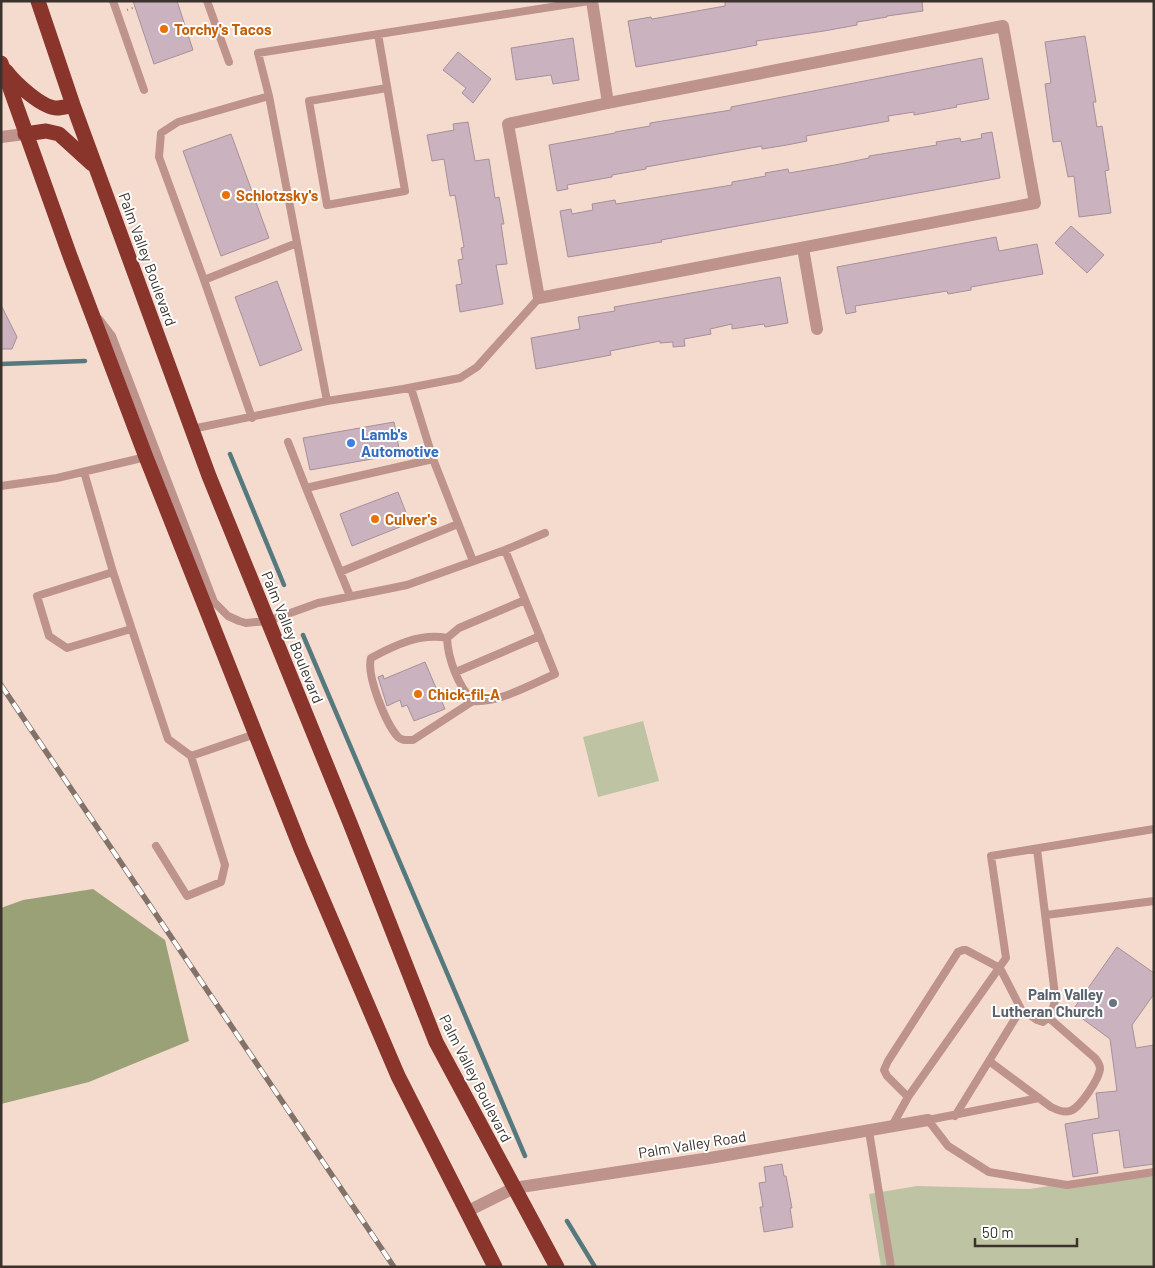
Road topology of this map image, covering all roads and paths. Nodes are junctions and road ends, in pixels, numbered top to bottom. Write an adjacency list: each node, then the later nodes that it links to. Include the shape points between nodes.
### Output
1 (38, 1): 14 (highway, Palm Valley Boulevard)
2 (113, 1): 11 (lane)
3 (207, 1): 8 (lane)
4 (591, 1): 7 (lane); 13 (street)
5 (135, 7): 6 (path)
6 (125, 11)
7 (378, 34): 10 (lane); 12 (lane, via 258,53)
8 (229, 62)
9 (2, 64): 14 (highway, via 14,82 42,102 56,108); 15 (highway)
10 (387, 88): 10 (lane, via 404,191 327,205 309,101)
11 (144, 90)
12 (269, 96): 18 (lane); 20 (lane, via 178,122 161,133 159,156)
13 (608, 103): 19 (street, via 1003,26 1035,203); 21 (street, via 508,124)
14 (73, 105): 17 (highway, Palm Valley Boulevard)
15 (26, 134): 16 (street); 17 (highway, via 46,131 59,134); 22 (highway)
16 (1, 137)
17 (96, 169): 27 (highway, Palm Valley Boulevard)
18 (297, 243): 20 (lane); 25 (lane)
19 (804, 248): 21 (street); 23 (street)
20 (204, 280): 26 (lane)
21 (539, 298): 24 (lane, via 477,367 460,378)
22 (90, 308): 29 (highway); 42 (lane, via 112,336 214,602 228,616 239,621)
23 (817, 329)
24 (411, 388): 25 (lane); 30 (lane)
25 (327, 402): 26 (lane)
26 (252, 418): 27 (lane)
27 (192, 429): 42 (highway, Palm Valley Boulevard)
28 (288, 442): 33 (lane)
29 (146, 457): 31 (lane); 48 (highway)
30 (434, 459): 33 (lane); 34 (lane)
31 (84, 472): 32 (lane); 38 (lane)
32 (1, 486)
33 (306, 488): 39 (lane)
34 (458, 524): 37 (lane); 39 (lane)
35 (545, 533): 36 (lane)
36 (505, 550): 37 (lane); 41 (lane)
37 (473, 561): 40 (lane, via 407,585)
38 (113, 572): 43 (lane); 43 (lane, via 37,596 49,636 67,648)
39 (340, 572): 40 (lane)
40 (350, 596): 42 (lane, via 318,603)
41 (525, 600): 44 (lane); 45 (lane, via 459,628)
42 (268, 621): 66 (highway, Palm Valley Boulevard, via 436,1042)
43 (131, 629): 49 (lane, via 168,740)
44 (540, 636): 46 (lane); 47 (lane, via 555,674 500,697 484,702)
45 (447, 638): 46 (lane); 47 (lane, via 416,638 371,658 371,680 388,720 404,741 413,740)
46 (456, 672): 47 (lane)
47 (473, 701)
48 (255, 734): 49 (lane); 67 (highway, via 398,1076)
49 (191, 756): 51 (lane, via 225,864 220,882 186,896)
50 (1154, 829): 52 (lane)
51 (156, 846)
52 (1037, 849): 54 (lane); 55 (lane, via 991,856 1006,958)
53 (1154, 901): 54 (lane)
54 (1046, 915): 57 (lane, via 1055,995)
55 (1000, 968): 56 (lane); 59 (lane); 59 (lane, via 966,950 958,952 884,1070)
56 (1021, 1009): 57 (lane, via 1037,1020 1044,1022); 58 (lane)
57 (1049, 1018): 60 (lane, via 1095,1058 1100,1072 1080,1104 1070,1111 1051,1107)
58 (989, 1061): 60 (lane); 61 (lane)
59 (908, 1097): 63 (lane)
60 (1039, 1098): 61 (lane)
61 (955, 1116): 62 (lane)
62 (928, 1120): 63 (street, Palm Valley Road); 65 (lane, via 948,1146 989,1172 1067,1185)
63 (892, 1126): 64 (street, Palm Valley Road)
64 (869, 1131): 66 (street, Palm Valley Road); 70 (lane)
65 (1154, 1172)
66 (514, 1188): 67 (street, Palm Valley Road); 69 (highway, Palm Valley Boulevard)
67 (466, 1212): 68 (highway)
68 (495, 1267)
69 (557, 1267)
70 (891, 1267)

